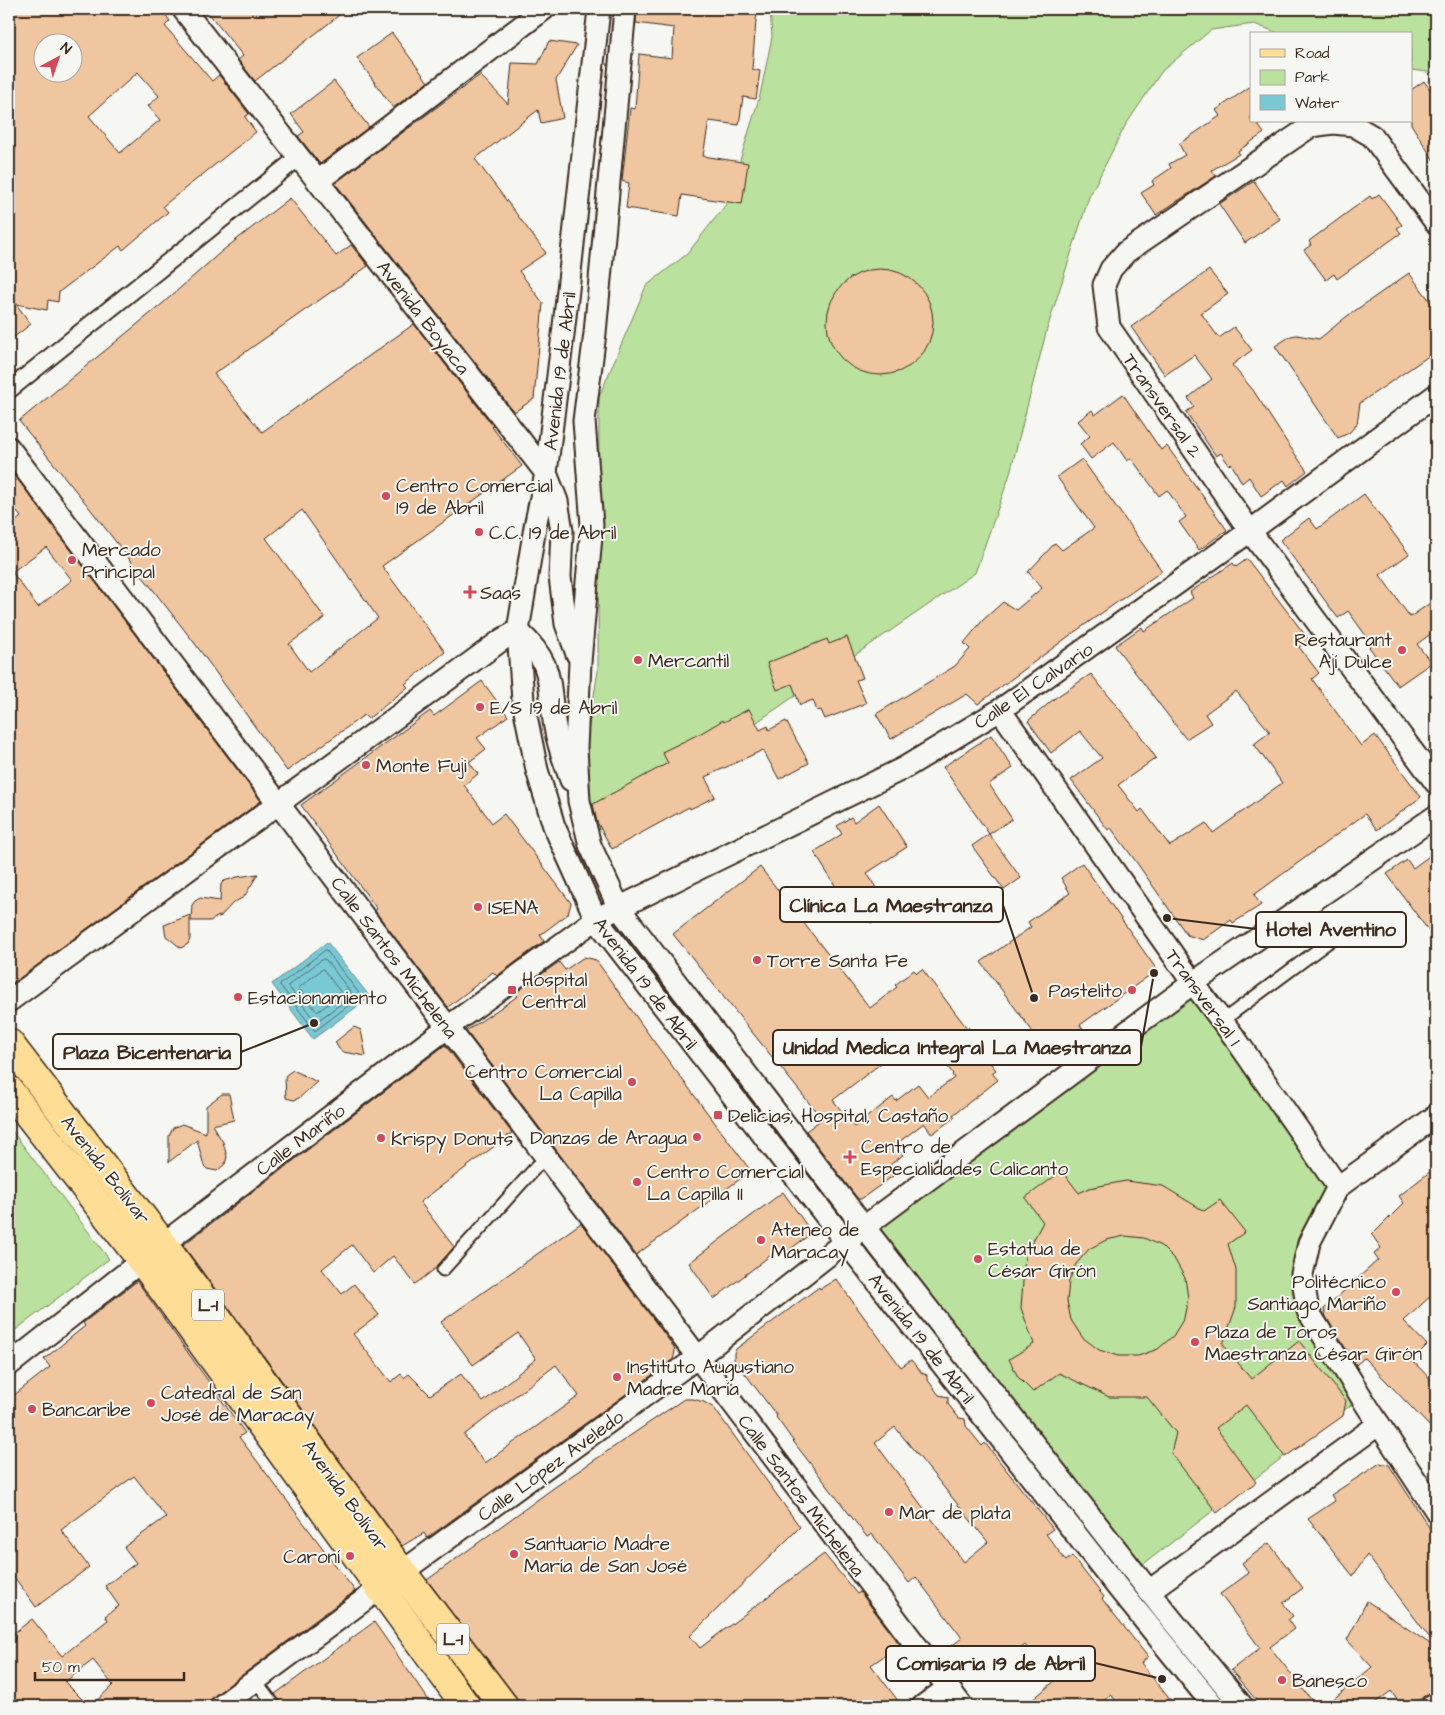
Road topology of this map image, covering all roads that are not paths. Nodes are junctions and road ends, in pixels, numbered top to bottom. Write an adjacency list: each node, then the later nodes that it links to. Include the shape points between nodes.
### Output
1 (183, 9): 5 (street, Avenida Boyaca)
2 (544, 9): 6 (street)
3 (599, 9): 11 (street, Avenida 19 de Abril)
4 (625, 9): 14 (street, Avenida 19 de Abril, via 584,421 592,525)
5 (299, 157): 6 (street, Avenida Boyaca); 8 (street)
6 (318, 181): 11 (street, Avenida Boyaca)
7 (1436, 223): 12 (street, Transversal 2, via 1372,136 1353,125 1311,126 1126,252 1111,269 1104,285 1109,327)
8 (9, 390)
9 (1436, 395): 12 (street, Calle El Calvario)
10 (9, 448): 18 (street, Calle Santos Michelena)
11 (546, 474): 13 (street, Avenida 19 de Abril); 14 (street, Avenida Boyaca, via 557,501 562,531 560,577 566,624)
12 (1250, 531): 15 (street, Calle El Calvario); 16 (street, Transversal 2)
13 (518, 631): 17 (street, via 542,657 548,675 560,751); 18 (street, via 502,639); 21 (street, Avenida 19 de Abril, via 523,701 537,770 554,826)
14 (580, 662): 17 (street, Avenida 19 de Abril, via 576,748)
15 (1000, 710): 20 (street, Calle El Calvario, via 904,768); 23 (street, Transversal 1)
16 (1436, 783)
17 (579, 801): 20 (street, Avenida 19 de Abril, via 590,846)
18 (278, 803): 24 (street); 26 (street, Calle Santos Michelena)
19 (1436, 816): 23 (street, Calle López Aveledo)
20 (619, 908): 21 (street, Calle El Calvario); 32 (street, Avenida 19 de Abril)
21 (596, 920): 26 (street, Calle Mariño); 33 (street, Avenida 19 de Abril)
22 (1331, 940): 25 (lane)
23 (1193, 983): 25 (street, Transversal 1); 32 (street, Calle López Aveledo)
24 (9, 1001)
25 (1222, 1021): 31 (street, Transversal 1)
26 (448, 1027): 30 (street, Calle Santos Michelena); 34 (street, Calle Mariño)
27 (9, 1043): 34 (main road, Avenida Bolívar / L-1)
28 (9, 1090): 35 (main road, Avenida Bolívar / L-1)
29 (1436, 1116): 31 (street)
30 (547, 1158): 36 (lane); 37 (street, Calle Santos Michelena)
31 (1338, 1187): 39 (street, via 1309,1243 1302,1274 1304,1295 1308,1312)
32 (864, 1227): 33 (street, Calle López Aveledo); 42 (street, Avenida 19 de Abril)
33 (846, 1242): 37 (street, Calle López Aveledo); 52 (street, Avenida 19 de Abril)
34 (163, 1244): 35 (street, Calle Mariño); 41 (main road, Avenida Bolívar / L-1)
35 (142, 1261): 38 (street, Calle Mariño); 41 (main road, Avenida Bolívar / L-1)
36 (443, 1270)
37 (698, 1357): 41 (street, Calle López Aveledo); 44 (street, Calle Santos Michelena)
38 (9, 1365)
39 (1379, 1424): 40 (street); 42 (street)
40 (1436, 1511)
41 (391, 1580): 43 (street, Calle López Aveledo); 48 (main road, Avenida Bolívar / L-1); 49 (main road, Avenida Bolívar / L-1)
42 (1149, 1591): 53 (street, Avenida 19 de Abril)
43 (255, 1680): 46 (street, Calle López Aveledo); 47 (lane)
44 (948, 1688): 50 (street); 51 (street, Calle Santos Michelena)
45 (1436, 1703): 54 (street)
46 (221, 1706)
47 (275, 1706)
48 (466, 1706)
49 (504, 1706)
50 (923, 1706)
51 (962, 1706)
52 (1214, 1706)
53 (1242, 1706)
54 (1432, 1706)

